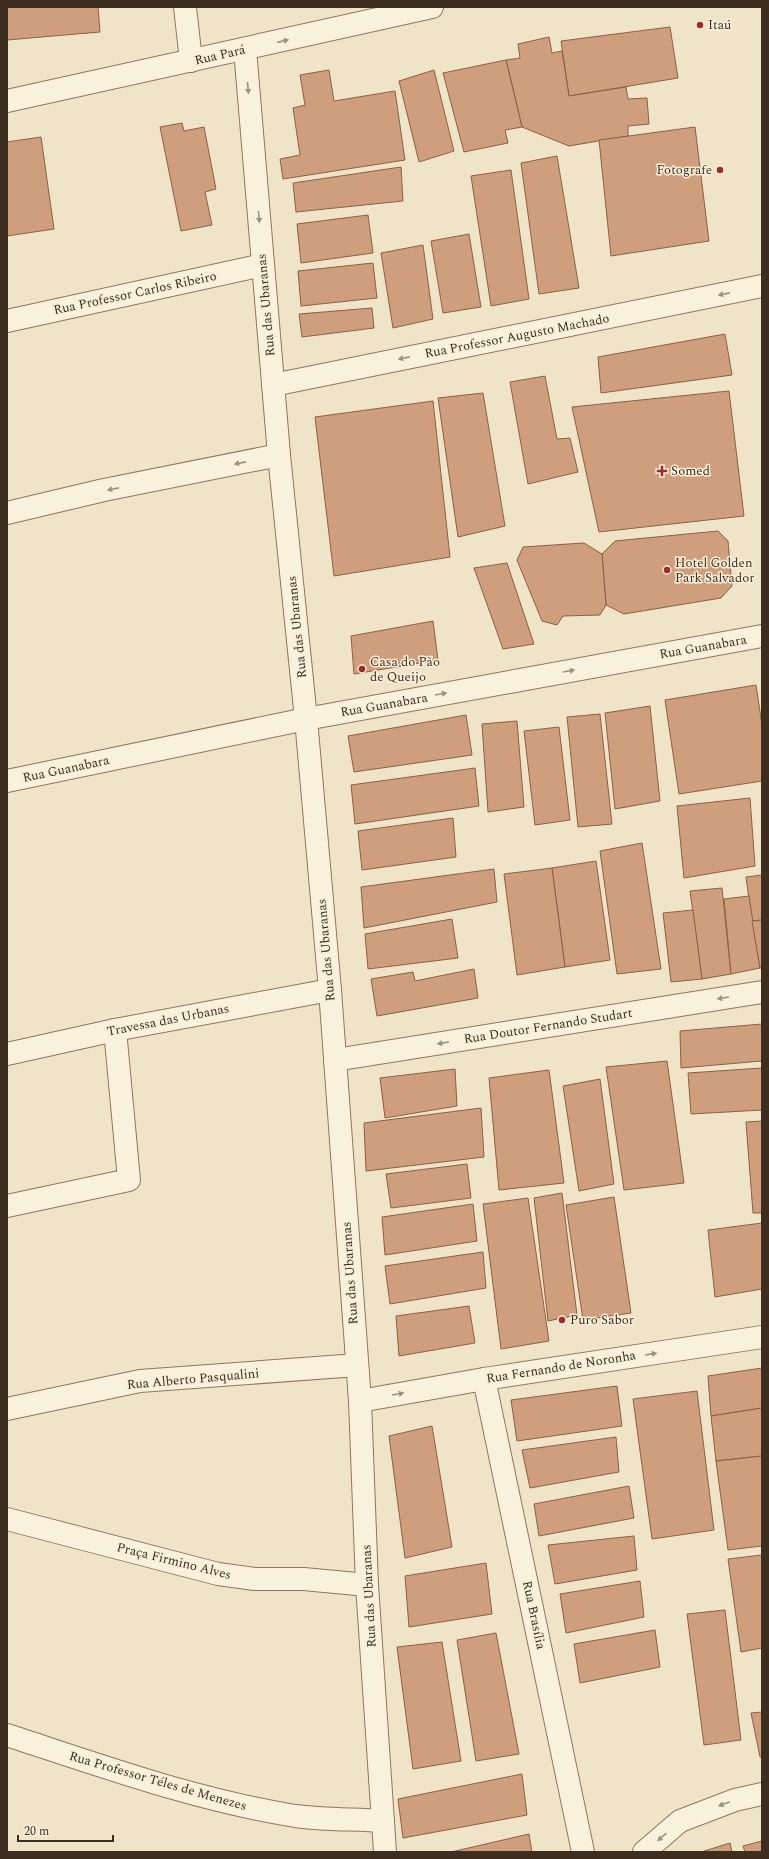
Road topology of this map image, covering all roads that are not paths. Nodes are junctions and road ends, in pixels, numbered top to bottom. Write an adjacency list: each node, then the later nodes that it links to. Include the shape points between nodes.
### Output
1 (185, 7): 4 (street)
2 (432, 7): 3 (street, Rua Pará, one-way to 2)
3 (245, 49): 4 (street, Rua Pará); 6 (street, Rua das Ubaranas, one-way to 6)
4 (191, 61): 5 (street, Rua Pará)
5 (7, 101)
6 (263, 265): 8 (street, Rua Professor Carlos Ribeiro); 9 (street, Rua das Ubaranas)
7 (762, 286): 9 (street, Rua Professor Augusto Machado, one-way to 9)
8 (7, 321)
9 (272, 385): 10 (street, Rua das Ubaranas)
10 (279, 455): 11 (street, one-way to 11, via 104,490); 13 (street, Rua das Ubaranas)
11 (7, 513)
12 (762, 636): 13 (street, Rua Guanabara, one-way to 12)
13 (306, 719): 14 (street, Rua Guanabara); 15 (street, Rua das Ubaranas)
14 (7, 781)
15 (330, 990): 17 (street, Travessa das Urbanas); 19 (street, Rua das Ubaranas)
16 (762, 992): 19 (street, Rua Doutor Fernando Studart, one-way to 19)
17 (115, 1030): 18 (street, Travessa das Urbanas); 20 (street, via 129,1180)
18 (7, 1054)
19 (335, 1060): 22 (street, Rua das Ubaranas)
20 (7, 1206)
21 (762, 1337): 23 (street, Rua Fernando de Noronha, one-way to 21)
22 (357, 1365): 24 (street, Rua das Ubaranas); 25 (street, Rua Alberto Pasqualini, via 140,1381)
23 (484, 1379): 24 (street, Rua Fernando de Noronha, one-way to 23); 32 (street, Rua Brasília)
24 (360, 1401): 27 (street, Rua das Ubaranas)
25 (7, 1409)
26 (7, 1519): 27 (street, Praça Firmino Alves, via 218,1574 255,1579 304,1579)
27 (367, 1585): 30 (street, Rua das Ubaranas)
28 (7, 1735): 30 (street, Rua Professor Téles de Menezes, via 81,1761 221,1801 297,1816)
29 (762, 1794): 33 (street, one-way to 33, via 736,1800 680,1821)
30 (383, 1821): 31 (street, Rua das Ubaranas)
31 (385, 1852)
32 (583, 1852)
33 (644, 1852)

